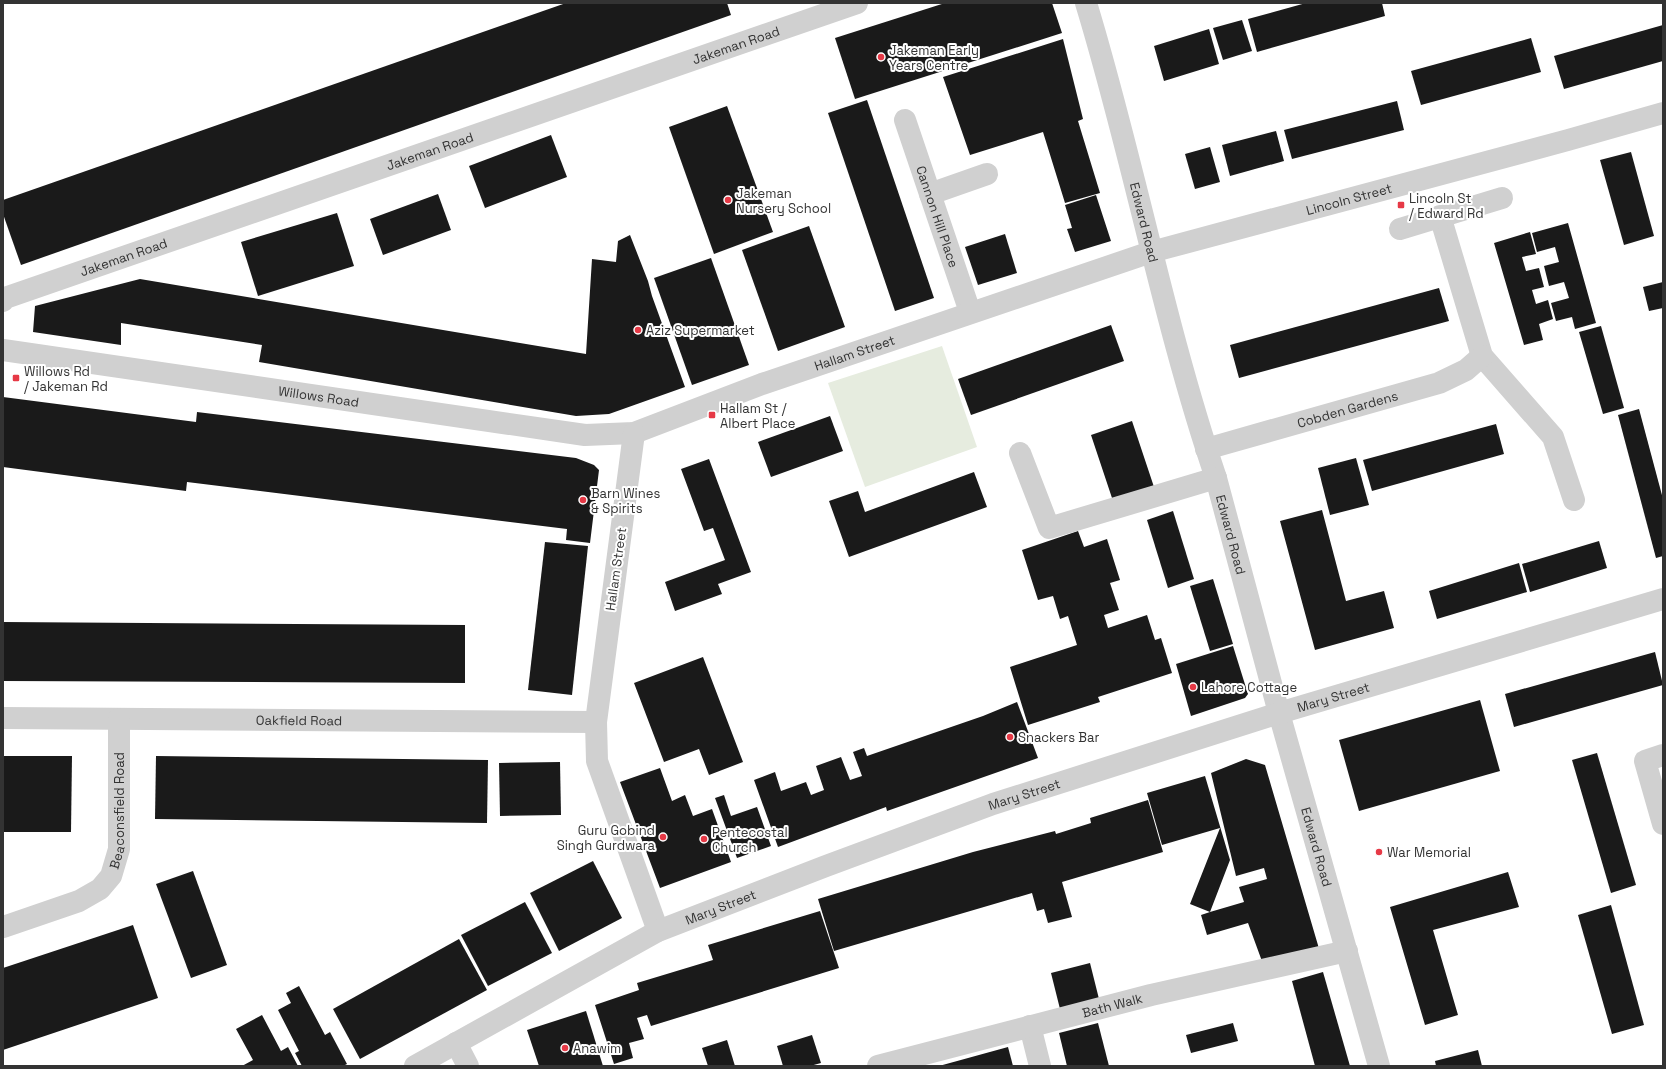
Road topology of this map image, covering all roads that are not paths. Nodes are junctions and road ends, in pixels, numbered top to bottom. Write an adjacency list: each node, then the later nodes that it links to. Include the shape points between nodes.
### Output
1 (857, 3): 11 (street, Jakeman Road, via 5,298)
2 (1086, 3): 10 (street, Edward Road, via 1107,72)
3 (1663, 113): 10 (street, Lincoln Street)
4 (905, 120): 6 (street, Cannon Hill Place)
5 (987, 174): 6 (street)
6 (930, 194): 12 (street, Cannon Hill Place)
7 (1502, 198): 8 (street)
8 (1440, 216): 9 (street); 14 (street)
9 (1400, 229)
10 (1151, 252): 12 (street, Hallam Street); 16 (street, Edward Road)
11 (3, 301)
12 (970, 312): 15 (street, Hallam Street, via 762,384)
13 (3, 350): 15 (street, Willows Road, via 585,435)
14 (1482, 356): 16 (street, Cobden Gardens, via 1466,370 1439,383); 19 (street, via 1553,437)
15 (634, 432): 24 (street, Hallam Street)
16 (1206, 449): 18 (street, Edward Road)
17 (1020, 453): 18 (street, via 1049,528)
18 (1216, 478): 21 (street, Edward Road)
19 (1574, 500)
20 (1663, 599): 21 (street, Mary Street)
21 (1278, 713): 28 (street, Mary Street, via 992,804); 29 (street, Edward Road)
22 (3, 718): 23 (street, Oakfield Road)
23 (119, 719): 24 (street, Oakfield Road); 27 (street, Beaconsfield Road, via 119,849 111,876 100,889 79,901)
24 (596, 722): 28 (street, Hallam Street, via 597,761)
25 (1663, 755): 26 (street, via 1645,761)
26 (1663, 824)
27 (3, 927)
28 (658, 931): 31 (street, Mary Street)
29 (1347, 951): 30 (street, Bath Walk, via 1151,995); 36 (street, Edward Road)
30 (1030, 1026): 34 (street, Bath Walk); 35 (street)
31 (456, 1043): 32 (street, Mary Street); 33 (street)
32 (416, 1066)
33 (468, 1066)
34 (878, 1066)
35 (1040, 1066)
36 (1379, 1066)

